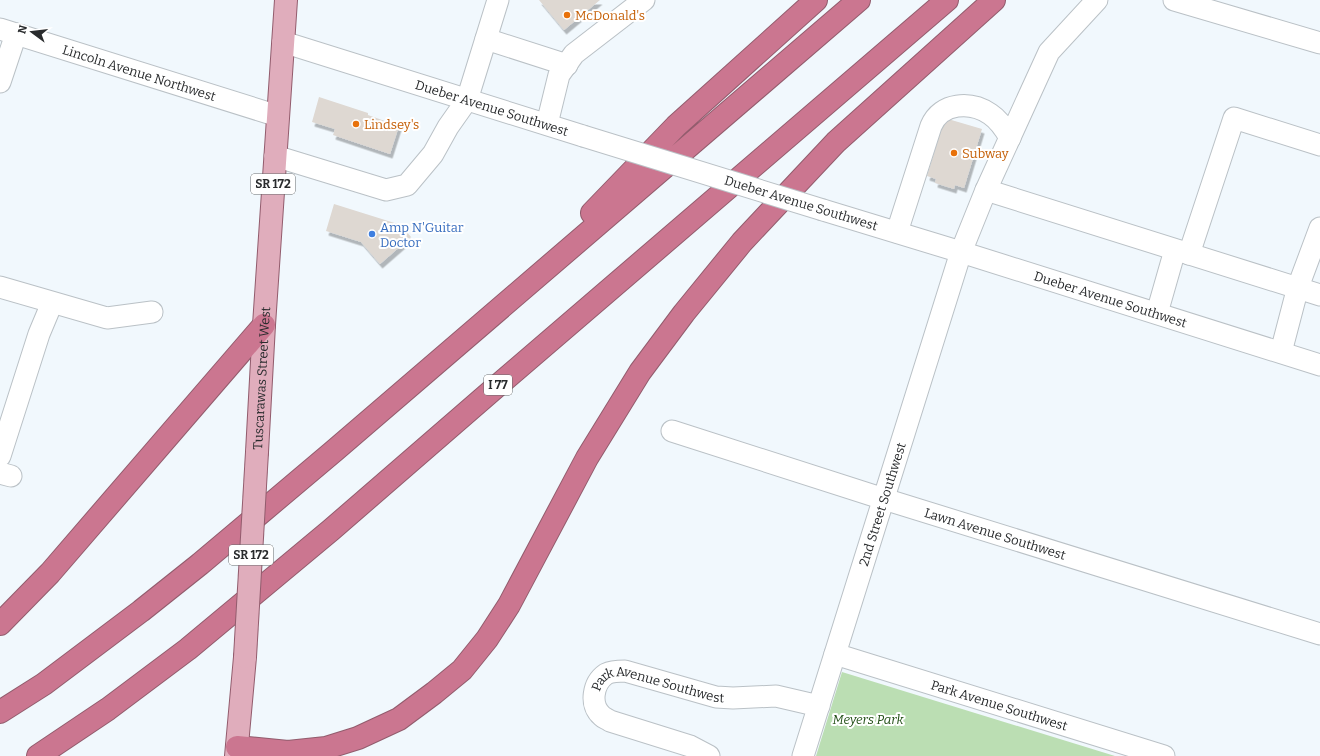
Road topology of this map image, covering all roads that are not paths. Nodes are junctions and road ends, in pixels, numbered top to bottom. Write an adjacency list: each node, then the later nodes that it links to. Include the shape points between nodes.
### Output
1 (286, 0): 13 (main road, Tuscarawas Street West / SR 172)
2 (498, 0): 12 (street)
3 (624, 0): 15 (street, via 595,24)
4 (644, 0): 15 (street)
5 (816, 0): 34 (highway, via 676,126)
6 (859, 0): 34 (highway)
7 (947, 0): 47 (highway, I 77, via 325,535 188,649 108,709)
8 (994, 0): 46 (highway, via 836,142 742,242 684,313 636,378 586,458 509,605 487,639 462,670 399,719 358,738 326,748 288,752)
9 (1097, 0): 20 (street, 2nd Street Southwest, via 1049,52)
10 (1174, 0): 14 (street)
11 (8, 32): 16 (street); 18 (street, Lincoln Avenue Northwest)
12 (486, 39): 15 (street); 17 (street)
13 (283, 42): 17 (street, Dueber Avenue Southwest); 18 (main road, Tuscarawas Street West / SR 172)
14 (1320, 43)
15 (570, 59): 19 (street, via 559,75)
16 (0, 82)
17 (467, 100): 19 (street, Dueber Avenue Southwest); 22 (street, via 433,154 407,185 386,190)
18 (278, 116): 22 (main road, Tuscarawas Street West / SR 172)
19 (547, 124): 25 (street, Dueber Avenue Southwest, bridge)
20 (1010, 138): 23 (street, 2nd Street Southwest); 25 (street, via 994,117 976,107 958,106 940,113 933,120)
21 (1320, 145): 27 (street, via 1234,118)
22 (275, 156): 35 (main road, Tuscarawas Street West / SR 172)
23 (986, 190): 26 (street, 2nd Street Southwest); 27 (street)
24 (1320, 228): 29 (street)
25 (897, 232): 26 (street, Dueber Avenue Southwest)
26 (961, 252): 33 (street, Dueber Avenue Southwest); 40 (street, 2nd Street Southwest)
27 (1182, 252): 29 (street); 33 (street)
28 (0, 287): 31 (street)
29 (1298, 288): 30 (street); 36 (street)
30 (1320, 295)
31 (52, 303): 32 (street, via 107,318); 39 (street, via 39,334)
32 (152, 312)
33 (1157, 313): 36 (street, Dueber Avenue Southwest)
34 (493, 315): 45 (highway, via 200,564 44,684)
35 (264, 325): 41 (highway, via 50,572); 46 (main road, Tuscarawas Street West / SR 172, bridge, via 258,452)
36 (1281, 352): 37 (street, Dueber Avenue Southwest)
37 (1320, 365)
38 (672, 431): 40 (street, Lawn Avenue Southwest)
39 (0, 456)
40 (884, 500): 42 (street, Lawn Avenue Southwest); 43 (street, 2nd Street Southwest)
41 (0, 624)
42 (1320, 634)
43 (835, 654): 44 (street, 2nd Street Southwest); 50 (street, Park Avenue Southwest)
44 (819, 706): 48 (street, Park Avenue Southwest, via 776,696 716,697 625,671 607,674 599,680 593,698 601,716 690,746); 49 (street, 2nd Street Southwest)
45 (0, 712)
46 (237, 751)
47 (38, 756)
48 (709, 756)
49 (803, 756)
50 (1164, 756)

